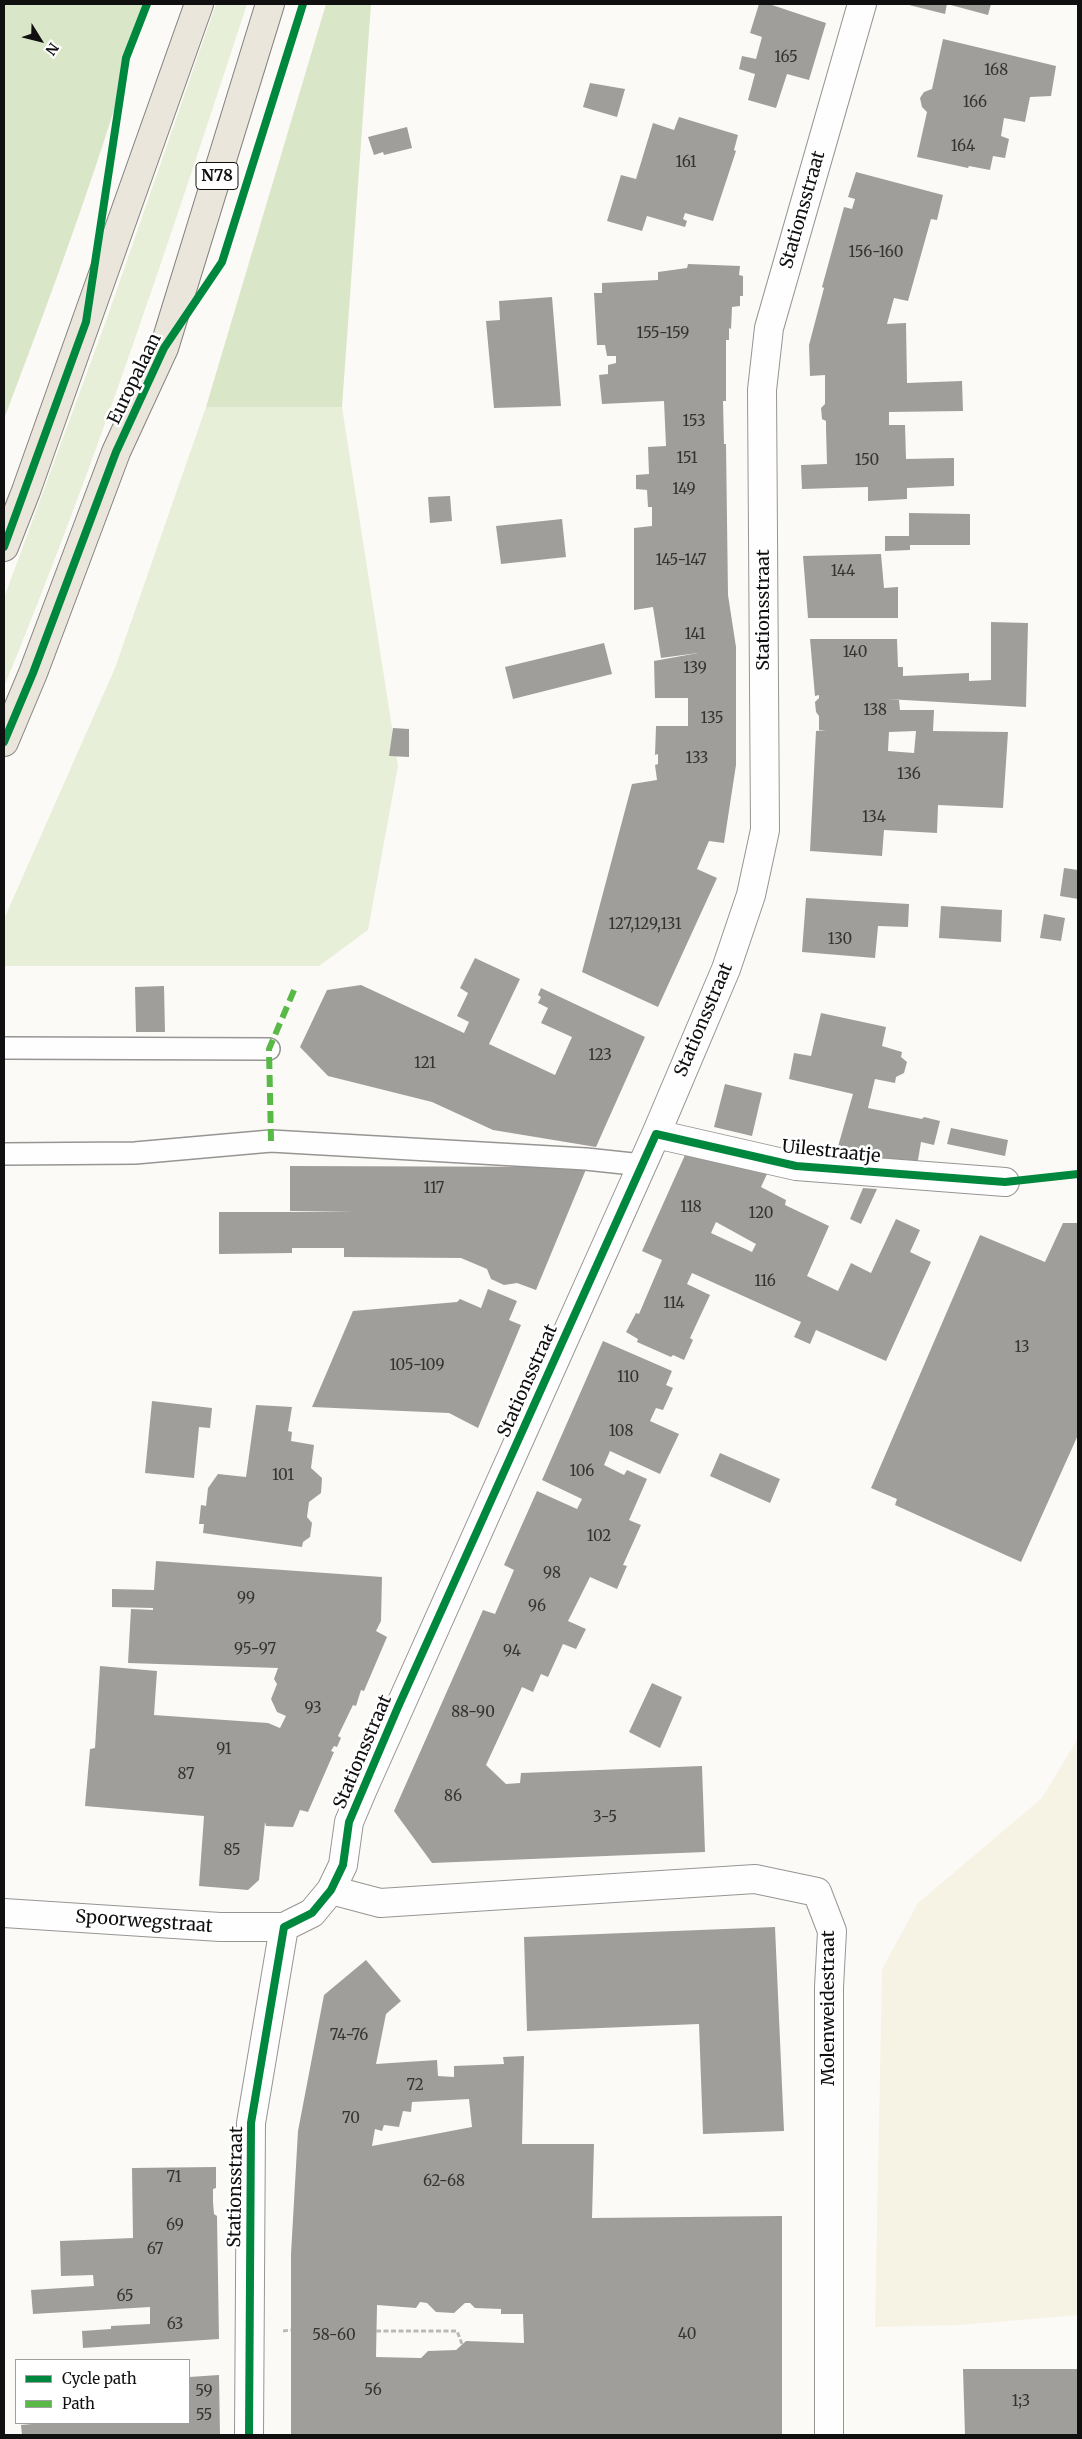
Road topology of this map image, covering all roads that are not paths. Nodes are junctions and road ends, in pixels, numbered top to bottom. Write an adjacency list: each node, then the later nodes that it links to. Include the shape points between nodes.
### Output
1 (199, 4): 4 (main road)
2 (270, 4): 5 (main road, Europalaan / N78, via 164,348 116,452 33,674)
3 (862, 4): 8 (street, Stationsstraat, via 769,328 762,390 765,830 751,895 726,969)
4 (4, 548)
5 (4, 742)
6 (4, 1048): 7 (lane)
7 (269, 1049)
8 (656, 1134): 10 (street, Stationsstraat); 11 (street, Uilestraatje, via 796,1166)
9 (4, 1154): 10 (lane, via 135,1153 271,1142 586,1159)
10 (642, 1165): 12 (street, Stationsstraat, via 398,1707 349,1822 343,1865)
11 (1005, 1182)
12 (331, 1890): 14 (street, Stationsstraat, via 312,1913); 16 (street, Molenweidestraat, via 380,1903 755,1879 817,1892 832,1931 829,1987)
13 (4, 1913): 14 (street, Spoorwegstraat, via 220,1927)
14 (284, 1927): 15 (street, Stationsstraat, via 251,2123)
15 (248, 2435)
16 (829, 2435)

